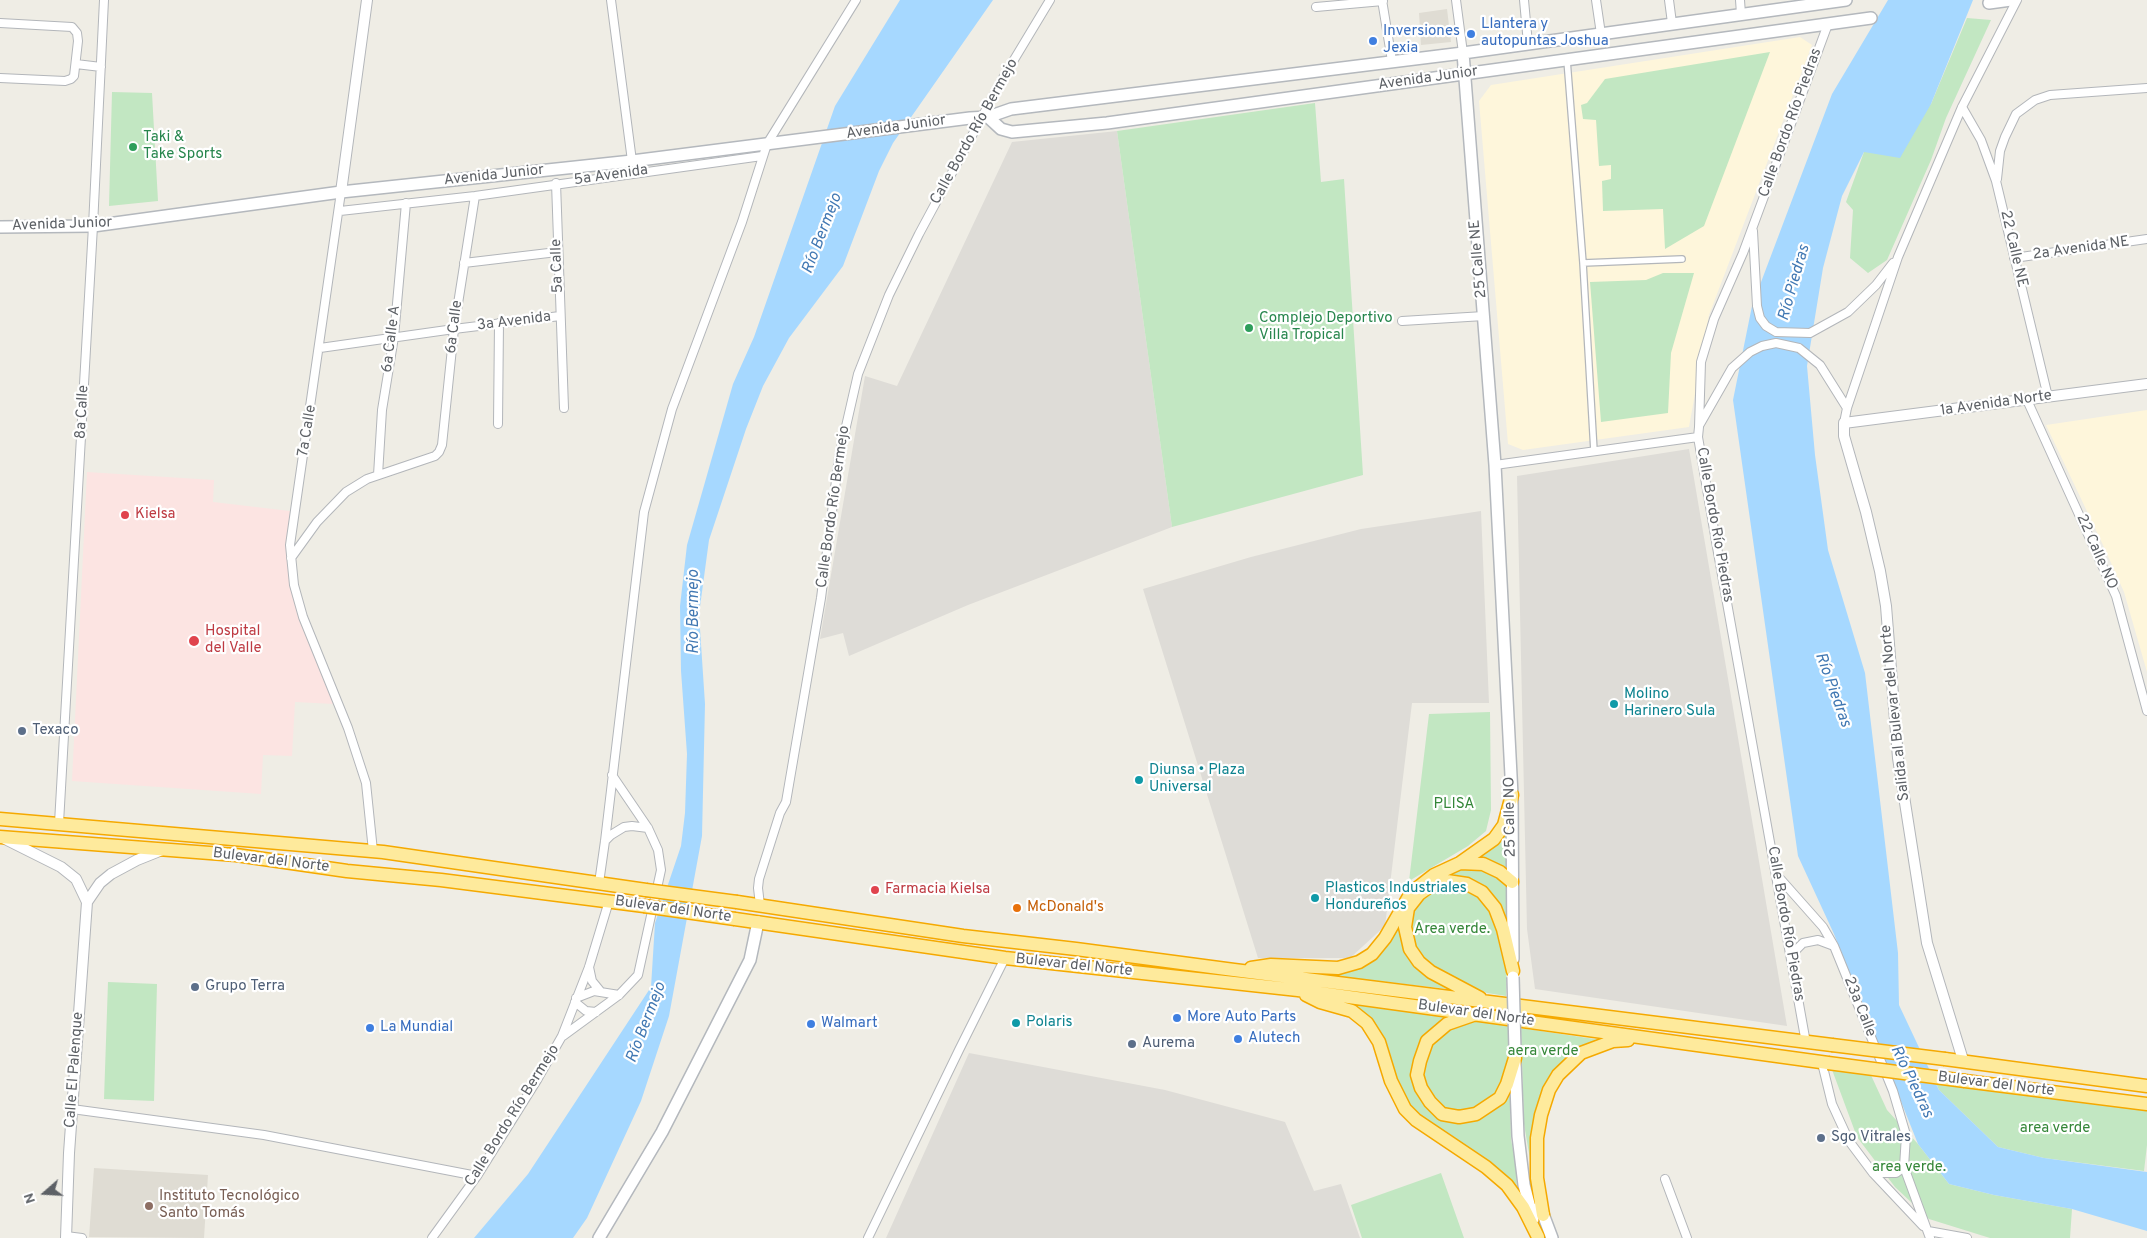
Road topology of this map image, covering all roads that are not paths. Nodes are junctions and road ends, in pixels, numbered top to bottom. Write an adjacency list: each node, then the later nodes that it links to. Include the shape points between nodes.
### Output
1 (104, 0): 29 (street, 8a Calle)
2 (367, 0): 40 (street, 7a Calle)
3 (611, 0): 37 (street)
4 (856, 0): 35 (street)
5 (1050, 0): 34 (street, Calle Bordo Río Bermejo)
6 (1456, 0): 25 (street)
7 (1524, 0): 24 (street)
8 (1596, 0): 23 (street)
9 (1669, 0): 20 (street)
10 (1740, 0): 18 (street)
11 (1846, 0): 15 (main road, Avenida Junior)
12 (2011, 0): 16 (main road)
13 (2017, 0): 33 (street)
14 (1383, 1): 17 (street); 27 (street)
15 (1813, 2): 18 (main road, Avenida Junior)
16 (1989, 3)
17 (1316, 7)
18 (1742, 14): 20 (main road, Avenida Junior)
19 (1871, 18): 22 (main road, Avenida Junior)
20 (1672, 23): 23 (main road, Avenida Junior)
21 (0, 24): 28 (street, via 72,27 78,41)
22 (1828, 24): 26 (main road, Avenida Junior); 46 (street, Calle Bordo Río Piedras)
23 (1601, 34): 24 (main road, Avenida Junior)
24 (1528, 44): 25 (main road, Avenida Junior)
25 (1463, 53): 27 (main road, Avenida Junior); 30 (main road, 25 Calle NE)
26 (1567, 60): 30 (main road, Avenida Junior); 53 (street)
27 (1392, 61): 34 (main road, Avenida Junior, via 1010,109)
28 (76, 64): 29 (street); 31 (street, via 74,76 66,81)
29 (101, 67): 44 (street, 8a Calle)
30 (1464, 75): 34 (main road, Avenida Junior, via 1023,132 1002,129); 55 (main road, 25 Calle NE)
31 (0, 78)
32 (2147, 88): 38 (street, via 2050,95 2035,100 2016,114 2000,151)
33 (1962, 107): 38 (street, 22 Calle NE, via 1981,140); 49 (street)
34 (985, 117): 35 (main road, Avenida Junior); 90 (street, Calle Bordo Río Bermejo, via 919,234 889,295 858,374 838,457 821,598 786,802 759,878)
35 (766, 144): 36 (street); 37 (main road, Avenida Junior)
36 (762, 156): 39 (street, 5a Avenida); 75 (street, via 742,222 672,409 644,512)
37 (632, 161): 40 (main road, Avenida Junior)
38 (1996, 181): 50 (street, 22 Calle NE)
39 (556, 183): 41 (street, 5a Avenida); 48 (street, 5a Calle)
40 (341, 192): 43 (street, 7a Calle); 44 (main road, Avenida Junior)
41 (475, 196): 42 (street, 5a Avenida); 52 (street, 6a Calle)
42 (406, 203): 43 (street, 5a Avenida); 59 (street, 6a Calle A)
43 (340, 211): 60 (street, 7a Calle)
44 (93, 226): 45 (main road, Avenida Junior); 78 (street, 8a Calle)
45 (0, 227)
46 (1753, 227): 49 (street, via 1755,290 1760,318 1776,332 1810,333 1848,312 1876,285); 68 (street, Calle Bordo Río Piedras, via 1714,318 1702,362)
47 (2147, 240): 50 (street, 2a Avenida NE)
48 (557, 252): 52 (street); 54 (street, 5a Calle)
49 (1898, 257): 65 (street)
50 (2014, 258): 62 (street, 22 Calle NE)
51 (1682, 259): 53 (street)
52 (464, 263): 58 (street, 6a Calle)
53 (1583, 263): 70 (street)
54 (560, 316): 57 (street, 3a Avenida); 64 (street, 5a Calle)
55 (1484, 316): 56 (street); 71 (main road, 25 Calle NE)
56 (1402, 321)
57 (499, 324): 58 (street, 3a Avenida); 67 (street)
58 (454, 329): 59 (street, 3a Avenida); 72 (street, 6a Calle, via 442,445 435,456)
59 (394, 337): 60 (street, 3a Avenida); 72 (street, 6a Calle A, via 382,410)
60 (320, 348): 73 (street, 7a Calle, via 290,545)
61 (2147, 384): 62 (street, 1a Avenida Norte)
62 (2048, 397): 63 (street, 1a Avenida Norte)
63 (2027, 400): 66 (street, 1a Avenida Norte); 74 (street, 22 Calle NO, via 2116,596)
64 (564, 408)
65 (1847, 408): 66 (street); 68 (street, via 1820,365 1799,348 1776,343 1750,352 1732,368)
66 (1844, 423): 109 (street, Salida al Bulevar del Norte, via 1844,436 1866,512 1886,606 1898,758 1927,943)
67 (498, 424)
68 (1699, 427): 69 (street, Calle Bordo Río Piedras)
69 (1698, 437): 70 (street); 85 (street, Calle Bordo Río Piedras)
70 (1594, 451): 71 (street)
71 (1495, 465): 76 (main road, 25 Calle NO)
72 (378, 475): 73 (street, via 346,492 317,522)
73 (291, 558): 83 (street, 7a Calle, via 303,617 348,728 366,783)
74 (2147, 711)
75 (612, 775): 79 (street); 81 (street)
76 (1512, 795): 84 (highway, via 1504,825 1494,839); 86 (main road, 25 Calle NO)
77 (0, 820): 78 (highway, Bulevar del Norte)
78 (59, 824): 83 (highway, Bulevar del Norte)
79 (648, 828): 81 (street, via 624,827); 100 (street, via 658,850 661,870 638,975)
80 (0, 837): 82 (highway, Bulevar del Norte); 89 (street, Calle El Palenque, via 62,867 76,879)
81 (605, 841): 87 (street)
82 (164, 849): 88 (highway, Bulevar del Norte); 89 (street, via 111,874)
83 (373, 851): 87 (highway, Bulevar del Norte)
84 (1460, 863): 86 (highway, via 1483,864); 96 (highway, via 1434,875 1410,893 1385,938 1372,954 1359,962 1338,968 1272,965)
85 (1776, 873): 92 (street, 23a Calle, via 1824,927); 93 (street, Calle Bordo Río Piedras)
86 (1512, 882): 97 (main road, 25 Calle NO)
87 (599, 883): 90 (highway, Bulevar del Norte, bridge)
88 (609, 901): 91 (highway, Bulevar del Norte, bridge); 95 (street, Calle Bordo Río Bermejo)
89 (87, 902): 113 (street, Calle El Palenque)
90 (760, 905): 96 (highway, Bulevar del Norte, via 963,936)
91 (758, 922): 94 (highway, Bulevar del Norte); 124 (main road, via 750,960 662,1132)
92 (1834, 946): 93 (street, via 1818,940 1803,943); 114 (street, 23a Calle, via 1893,1091 1906,1135)
93 (1791, 955): 107 (street, Calle Bordo Río Piedras)
94 (1005, 958): 98 (highway, Bulevar del Norte); 125 (street)
95 (589, 967): 99 (street, via 592,981); 101 (street, Calle Bordo Río Bermejo)
96 (1234, 970): 102 (highway, Bulevar del Norte)
97 (1513, 974): 102 (highway, via 1503,929 1495,908 1482,892 1467,884 1447,881 1433,884 1408,908 1405,927 1410,949 1418,962 1449,983); 108 (main road, 25 Calle NO, bridge)
98 (1298, 990): 104 (highway, Bulevar del Norte); 126 (highway, via 1320,1002 1352,1011 1367,1023 1379,1042 1391,1081 1405,1109 1507,1185)
99 (601, 992): 100 (street); 101 (street, via 588,992)
100 (619, 995): 103 (street)
101 (576, 1000): 103 (street, via 586,1011); 105 (street, Calle Bordo Río Bermejo)
102 (1491, 1003): 107 (highway, Bulevar del Norte)
103 (596, 1012): 105 (street)
104 (1475, 1014): 106 (highway, Bulevar del Norte); 108 (highway, via 1447,1024 1427,1041 1420,1061 1418,1075 1422,1088 1442,1114 1459,1117 1476,1114 1500,1098)
105 (562, 1036): 117 (street, Calle Bordo Río Bermejo)
106 (1650, 1038): 110 (highway, Bulevar del Norte); 119 (highway, via 1595,1046 1581,1053 1558,1074 1541,1115 1538,1138 1538,1178)
107 (1806, 1042): 109 (highway, Bulevar del Norte, bridge)
108 (1515, 1054): 115 (main road, 25 Calle NO, via 1517,1119)
109 (1963, 1060): 111 (highway, Bulevar del Norte)
110 (1825, 1063): 112 (highway, Bulevar del Norte, bridge); 116 (street, via 1836,1111 1849,1140)
111 (2147, 1086)
112 (2147, 1104)
113 (72, 1109): 117 (street, via 264,1135); 121 (street, Calle El Palenque)
114 (1904, 1167): 116 (street, via 1896,1173); 120 (street, 23a Calle)
115 (1523, 1168): 119 (main road); 126 (main road, 25 Calle NO, via 1524,1186)
116 (1874, 1173): 120 (street)
117 (477, 1176): 123 (street, Calle Bordo Río Bermejo)
118 (1664, 1179): 128 (street)
119 (1543, 1215): 127 (main road)
120 (1929, 1234): 129 (street)
121 (66, 1237): 122 (street)
122 (82, 1238)
123 (432, 1238)
124 (599, 1238)
125 (868, 1238)
126 (1538, 1238)
127 (1552, 1238)
128 (1686, 1238)
129 (1967, 1238)

